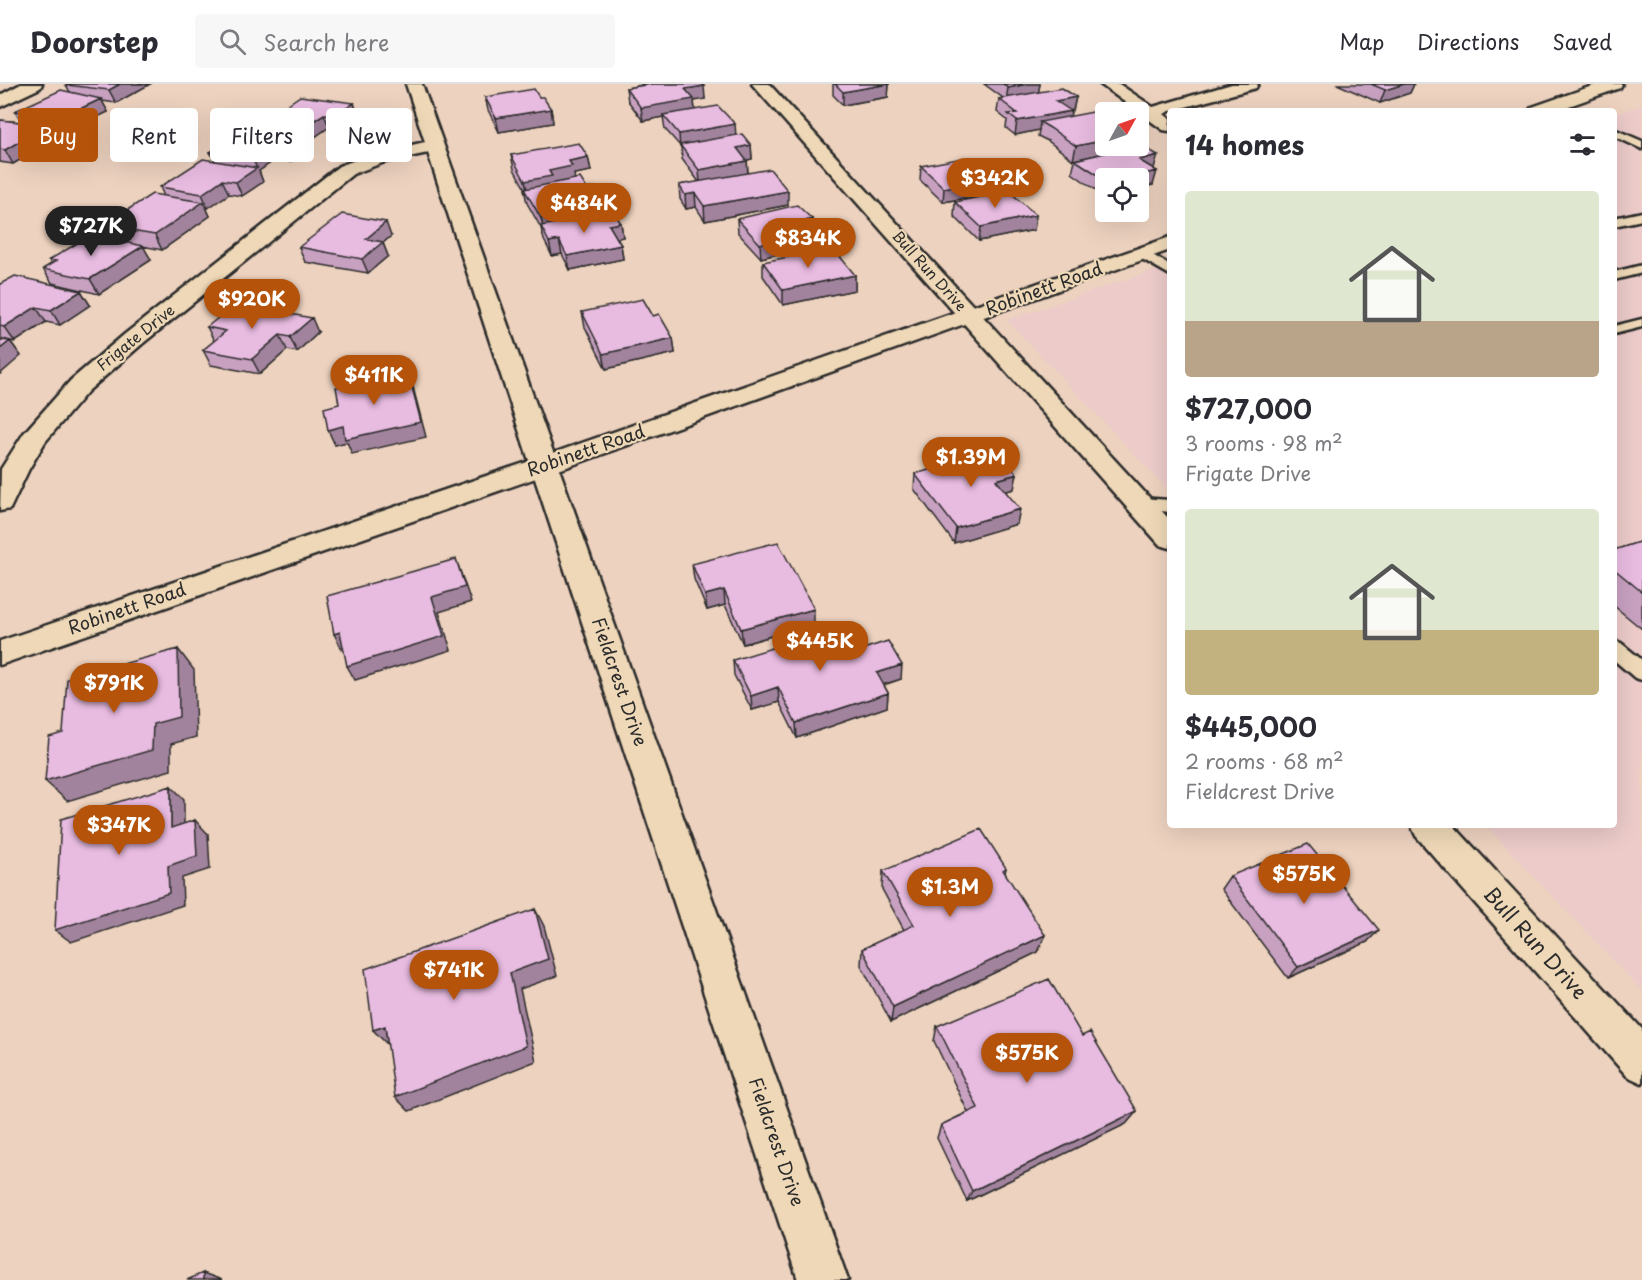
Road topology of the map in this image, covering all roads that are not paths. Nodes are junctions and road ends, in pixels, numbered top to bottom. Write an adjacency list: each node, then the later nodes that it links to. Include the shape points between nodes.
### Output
1 (34, 84): 7 (street)
2 (414, 84): 15 (street, Fieldcrest Drive)
3 (760, 84): 23 (street, Bull Run Drive)
4 (1108, 84): 11 (street)
5 (1250, 84): 8 (street)
6 (1614, 84): 10 (street)
7 (0, 102)
8 (1167, 108)
9 (1167, 108): 11 (street)
10 (1563, 108)
11 (1150, 113): 12 (street)
12 (1167, 125)
13 (1617, 133): 14 (lane)
14 (1642, 145)
15 (434, 146): 26 (street, Fieldcrest Drive); 27 (street, Frigate Drive, via 393,152 346,170 90,374 38,429)
16 (1642, 216): 17 (lane)
17 (1617, 221)
18 (1167, 244): 19 (street, Robinett Road)
19 (1142, 253): 21 (lane); 23 (street, Robinett Road)
20 (1642, 268): 22 (lane)
21 (1167, 269)
22 (1617, 275)
23 (970, 316): 26 (street, Robinett Road); 28 (street, Bull Run Drive)
24 (1642, 323): 25 (lane)
25 (1617, 329)
26 (546, 465): 32 (street, Robinett Road); 36 (street, Fieldcrest Drive)
27 (0, 502)
28 (1140, 504): 29 (lane); 30 (street, Bull Run Drive)
29 (1167, 506)
30 (1167, 535)
31 (1617, 651): 33 (lane)
32 (0, 653)
33 (1642, 672)
34 (1432, 828): 35 (street, Bull Run Drive)
35 (1642, 1061)
36 (823, 1280)

